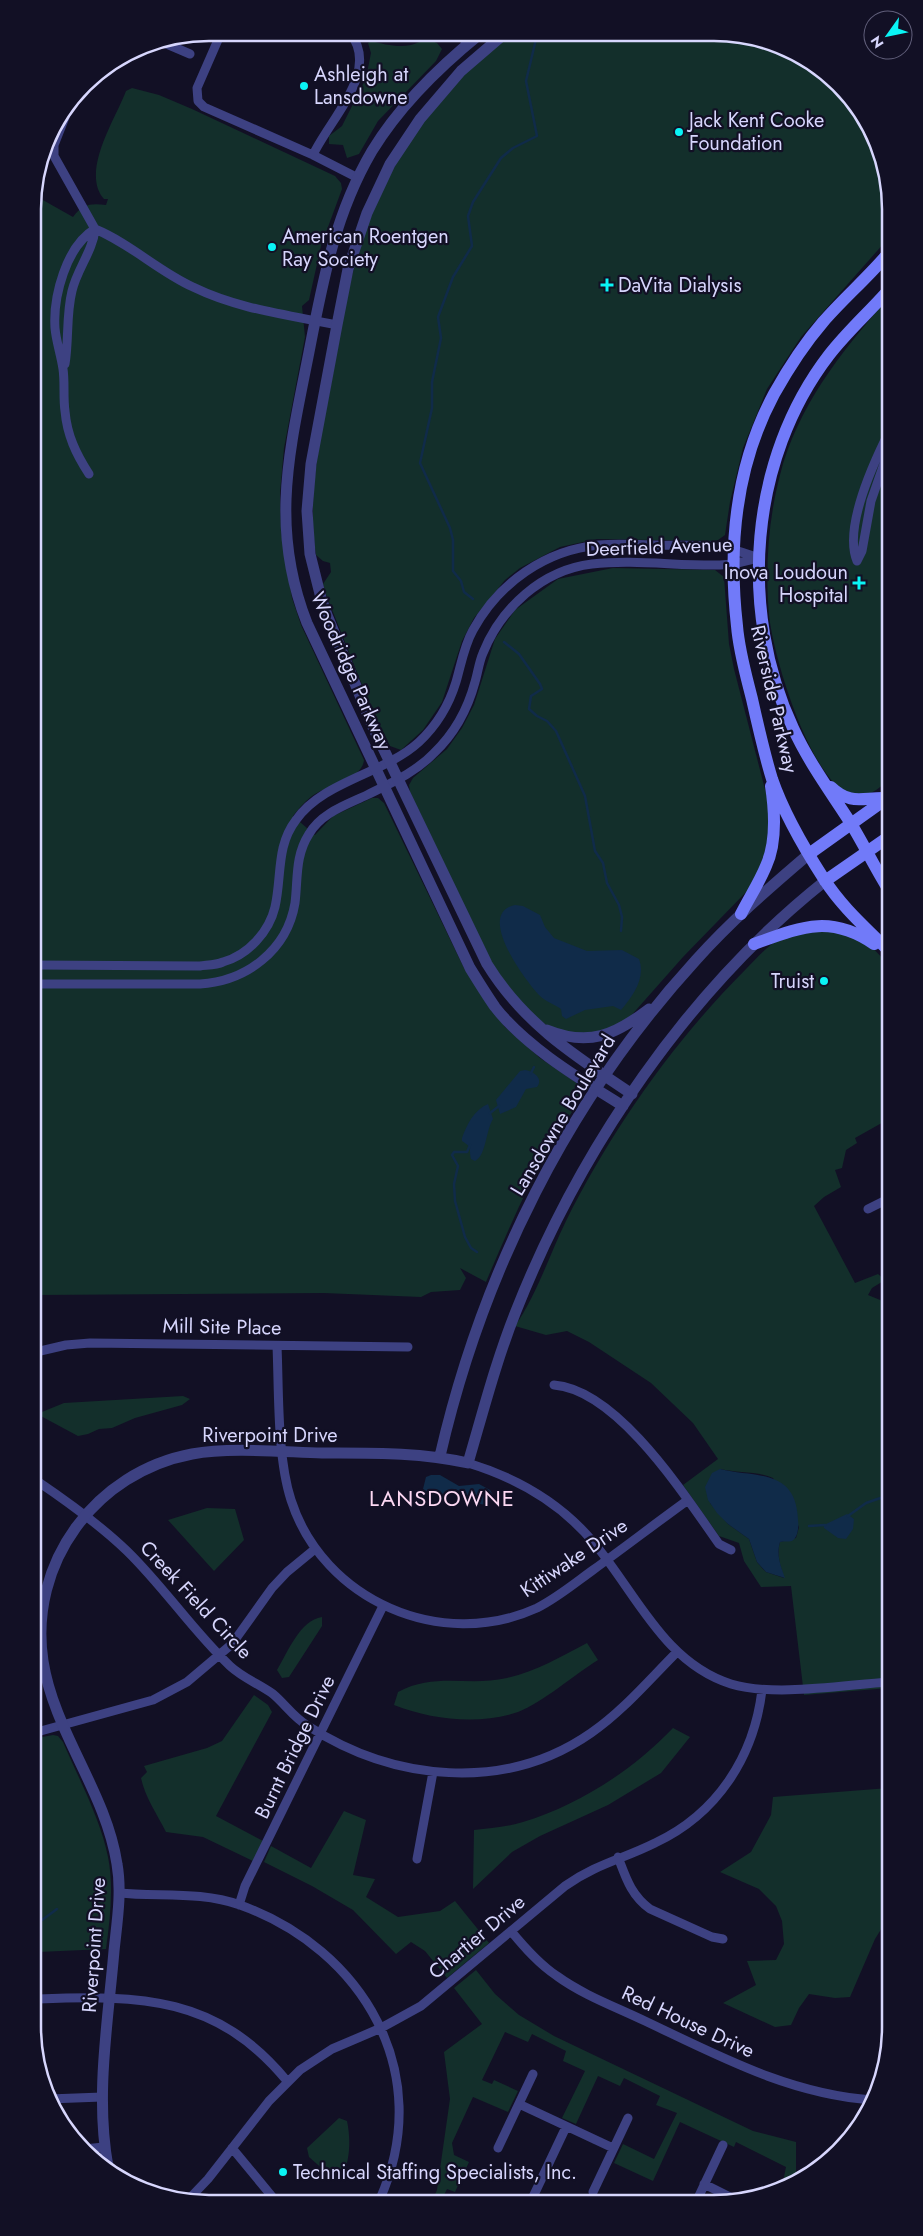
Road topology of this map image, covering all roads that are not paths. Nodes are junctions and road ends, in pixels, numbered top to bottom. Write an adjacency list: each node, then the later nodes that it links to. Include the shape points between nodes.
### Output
1 (218, 41): 10 (street, via 197,88 198,101 204,107)
2 (355, 41): 10 (street, via 361,56 357,82)
3 (465, 41): 6 (street)
4 (472, 41): 6 (street, Woodridge Parkway)
5 (495, 41): 16 (street, Woodridge Parkway, via 444,89 390,164 356,243)
6 (468, 44): 11 (street, Woodridge Parkway, via 401,109)
7 (171, 46): 8 (street)
8 (190, 54)
9 (54, 145): 12 (street, via 54,156)
10 (313, 155): 11 (street)
11 (358, 178): 15 (street, Woodridge Parkway, via 327,260)
12 (95, 229): 15 (street, via 206,293 250,308); 17 (street, via 72,290); 17 (street, via 81,240 73,253 56,298 55,329)
13 (882, 260): 21 (main road, Riverside Parkway, via 811,336 774,395 749,459 737,509)
14 (882, 297): 22 (main road, Riverside Parkway, via 828,356 795,410 771,476 761,527)
15 (315, 321): 16 (street); 26 (street, Woodridge Parkway, via 290,449 286,484 288,554 307,623)
16 (336, 325): 25 (street, Woodridge Parkway, via 308,485 310,554 324,606)
17 (64, 370): 20 (street, via 67,424 74,448)
18 (882, 447): 19 (street, via 867,479 857,518 853,551 857,561)
19 (882, 470)
20 (89, 474)
21 (733, 549): 22 (street, Deerfield Avenue); 23 (main road, Riverside Parkway); 25 (street, Deerfield Avenue, via 720,546 599,545 556,554 528,569 502,590 478,621 451,696 439,719 419,742)
22 (759, 558): 23 (street, Deerfield Avenue); 27 (main road, Riverside Parkway, via 762,622 775,681 793,730)
23 (733, 564): 24 (main road, Riverside Parkway, via 741,655); 28 (street, Deerfield Avenue, via 593,564 554,576 529,590 503,617 489,640 469,699 450,735 424,762)
24 (766, 759): 35 (main road, Riverside Parkway, via 782,803); 38 (main road, via 774,820 772,848 767,866)
25 (390, 762): 26 (street, Deerfield Avenue); 28 (street, Woodridge Parkway)
26 (375, 770): 29 (street, Woodridge Parkway); 42 (street, Deerfield Avenue, via 320,797 296,819 281,851 275,908 269,924 242,953 223,963 200,966)
27 (820, 776): 30 (main road, via 846,798); 32 (main road, Riverside Parkway)
28 (398, 779): 29 (street, Deerfield Avenue); 45 (street, Woodridge Parkway, via 487,964 507,995)
29 (382, 787): 43 (street, Deerfield Avenue, via 326,815 310,831 298,856 289,924 282,939 250,970 206,984); 47 (street, Woodridge Parkway, via 461,950 496,1007 542,1051)
30 (882, 798)
31 (882, 801): 32 (main road, Lansdowne Boulevard)
32 (851, 824): 34 (main road, Riverside Parkway); 35 (main road, Lansdowne Boulevard)
33 (882, 841): 34 (main road)
34 (866, 851): 36 (main road, Riverside Parkway); 37 (main road)
35 (809, 854): 37 (main road, Riverside Parkway); 38 (street, Lansdowne Boulevard)
36 (882, 879)
37 (825, 881): 39 (street); 40 (main road, Riverside Parkway)
38 (741, 914): 44 (street, Lansdowne Boulevard)
39 (754, 944): 41 (main road, via 800,928 827,925 860,935); 48 (street, via 657,1058)
40 (882, 944)
41 (882, 950)
42 (42, 964)
43 (42, 984)
44 (662, 999): 45 (street, via 635,1020 603,1037 569,1037); 46 (street, Lansdowne Boulevard)
45 (536, 1026): 46 (street, Woodridge Parkway)
46 (605, 1076): 47 (street, Lansdowne Boulevard); 48 (street, Woodridge Parkway)
47 (596, 1089): 49 (street, Woodridge Parkway); 57 (street, Lansdowne Boulevard, via 545,1173 505,1255 470,1345)
48 (632, 1094): 49 (street)
49 (623, 1106): 58 (street, via 570,1194 541,1251 504,1341)
50 (881, 1202): 51 (street)
51 (868, 1209)
52 (277, 1346): 53 (street, Mill Site Place); 54 (street, Mill Site Place, via 90,1343); 56 (street, Kittiwake Drive)
53 (408, 1347)
54 (41, 1351)
55 (554, 1385): 60 (street, via 573,1389 593,1400 627,1426 657,1458)
56 (282, 1452): 57 (street, Riverpoint Drive); 61 (street, Riverpoint Drive, via 214,1452 175,1458 122,1481); 62 (street, Kittiwake Drive, via 290,1500)
57 (440, 1456): 58 (street, Riverpoint Drive)
58 (468, 1463): 64 (street, Riverpoint Drive, via 514,1480 548,1501 578,1526)
59 (41, 1484): 61 (street, Creek Field Circle)
60 (688, 1500): 63 (street, via 719,1544); 64 (street, Kittiwake Drive)
61 (84, 1515): 66 (street, Riverpoint Drive, via 54,1565); 69 (street, Creek Field Circle, via 128,1551)
62 (315, 1550): 65 (street, Kittiwake Drive, via 352,1588); 69 (street, via 272,1588 241,1634)
63 (731, 1550)
64 (607, 1560): 65 (street, Kittiwake Drive, via 553,1599 504,1620 447,1623 412,1617); 68 (street, Riverpoint Drive)
65 (383, 1606): 74 (street, Burnt Bridge Drive)
66 (41, 1608)
67 (41, 1632): 72 (street, Riverpoint Drive, via 47,1680)
68 (677, 1652): 71 (street, Riverpoint Drive, via 718,1679); 75 (street, Creek Field Circle, via 622,1709 571,1745 533,1762 499,1770)
69 (220, 1656): 72 (street, via 187,1682 153,1700); 74 (street, Creek Field Circle, via 241,1675 276,1696 306,1726)
70 (881, 1682): 71 (street, Riverpoint Drive)
71 (762, 1690): 76 (street, Chartier Drive, via 757,1721 744,1756 726,1786 686,1826)
72 (64, 1724): 73 (street); 78 (street, Riverpoint Drive, via 109,1829 118,1866)
73 (41, 1731)
74 (321, 1734): 75 (street, Creek Field Circle, via 388,1763); 79 (street, Burnt Bridge Drive, via 245,1886)
75 (432, 1772): 77 (street)
76 (618, 1857): 80 (street, Chartier Drive, via 565,1886); 81 (street, via 628,1884 640,1902)
77 (417, 1859)
78 (119, 1893): 79 (street, via 204,1897); 82 (street, Riverpoint Drive)
79 (239, 1905): 84 (street, via 306,1939 337,1964 362,1994)
80 (511, 1931): 84 (street, Chartier Drive, via 436,1994); 89 (street, Red House Drive, via 544,1967 565,1982 720,2057 806,2090)
81 (723, 1940)
82 (110, 1998): 83 (street); 86 (street, via 170,2004 210,2018 246,2039); 87 (street, Riverpoint Drive)
83 (41, 2000)
84 (381, 2028): 86 (street, Chartier Drive, via 332,2049); 105 (street, via 394,2068 399,2111 397,2145)
85 (533, 2074): 90 (street)
86 (287, 2081): 96 (street, Chartier Drive)
87 (102, 2097): 88 (street); 94 (street, Riverpoint Drive)
88 (58, 2099)
89 (865, 2099)
90 (519, 2104): 92 (street); 97 (street)
91 (628, 2118): 98 (street)
92 (566, 2126): 98 (street); 106 (street)
93 (723, 2145): 100 (street)
94 (104, 2147): 95 (street); 99 (street, Riverpoint Drive)
95 (94, 2148)
96 (232, 2148): 102 (street, Chartier Drive); 104 (street)
97 (498, 2148)
98 (613, 2148): 101 (street)
99 (106, 2159)
100 (704, 2184): 103 (street); 107 (street)
101 (593, 2192)
102 (194, 2194)
103 (724, 2194)
104 (271, 2195)
105 (382, 2195)
106 (533, 2195)
107 (699, 2195)

